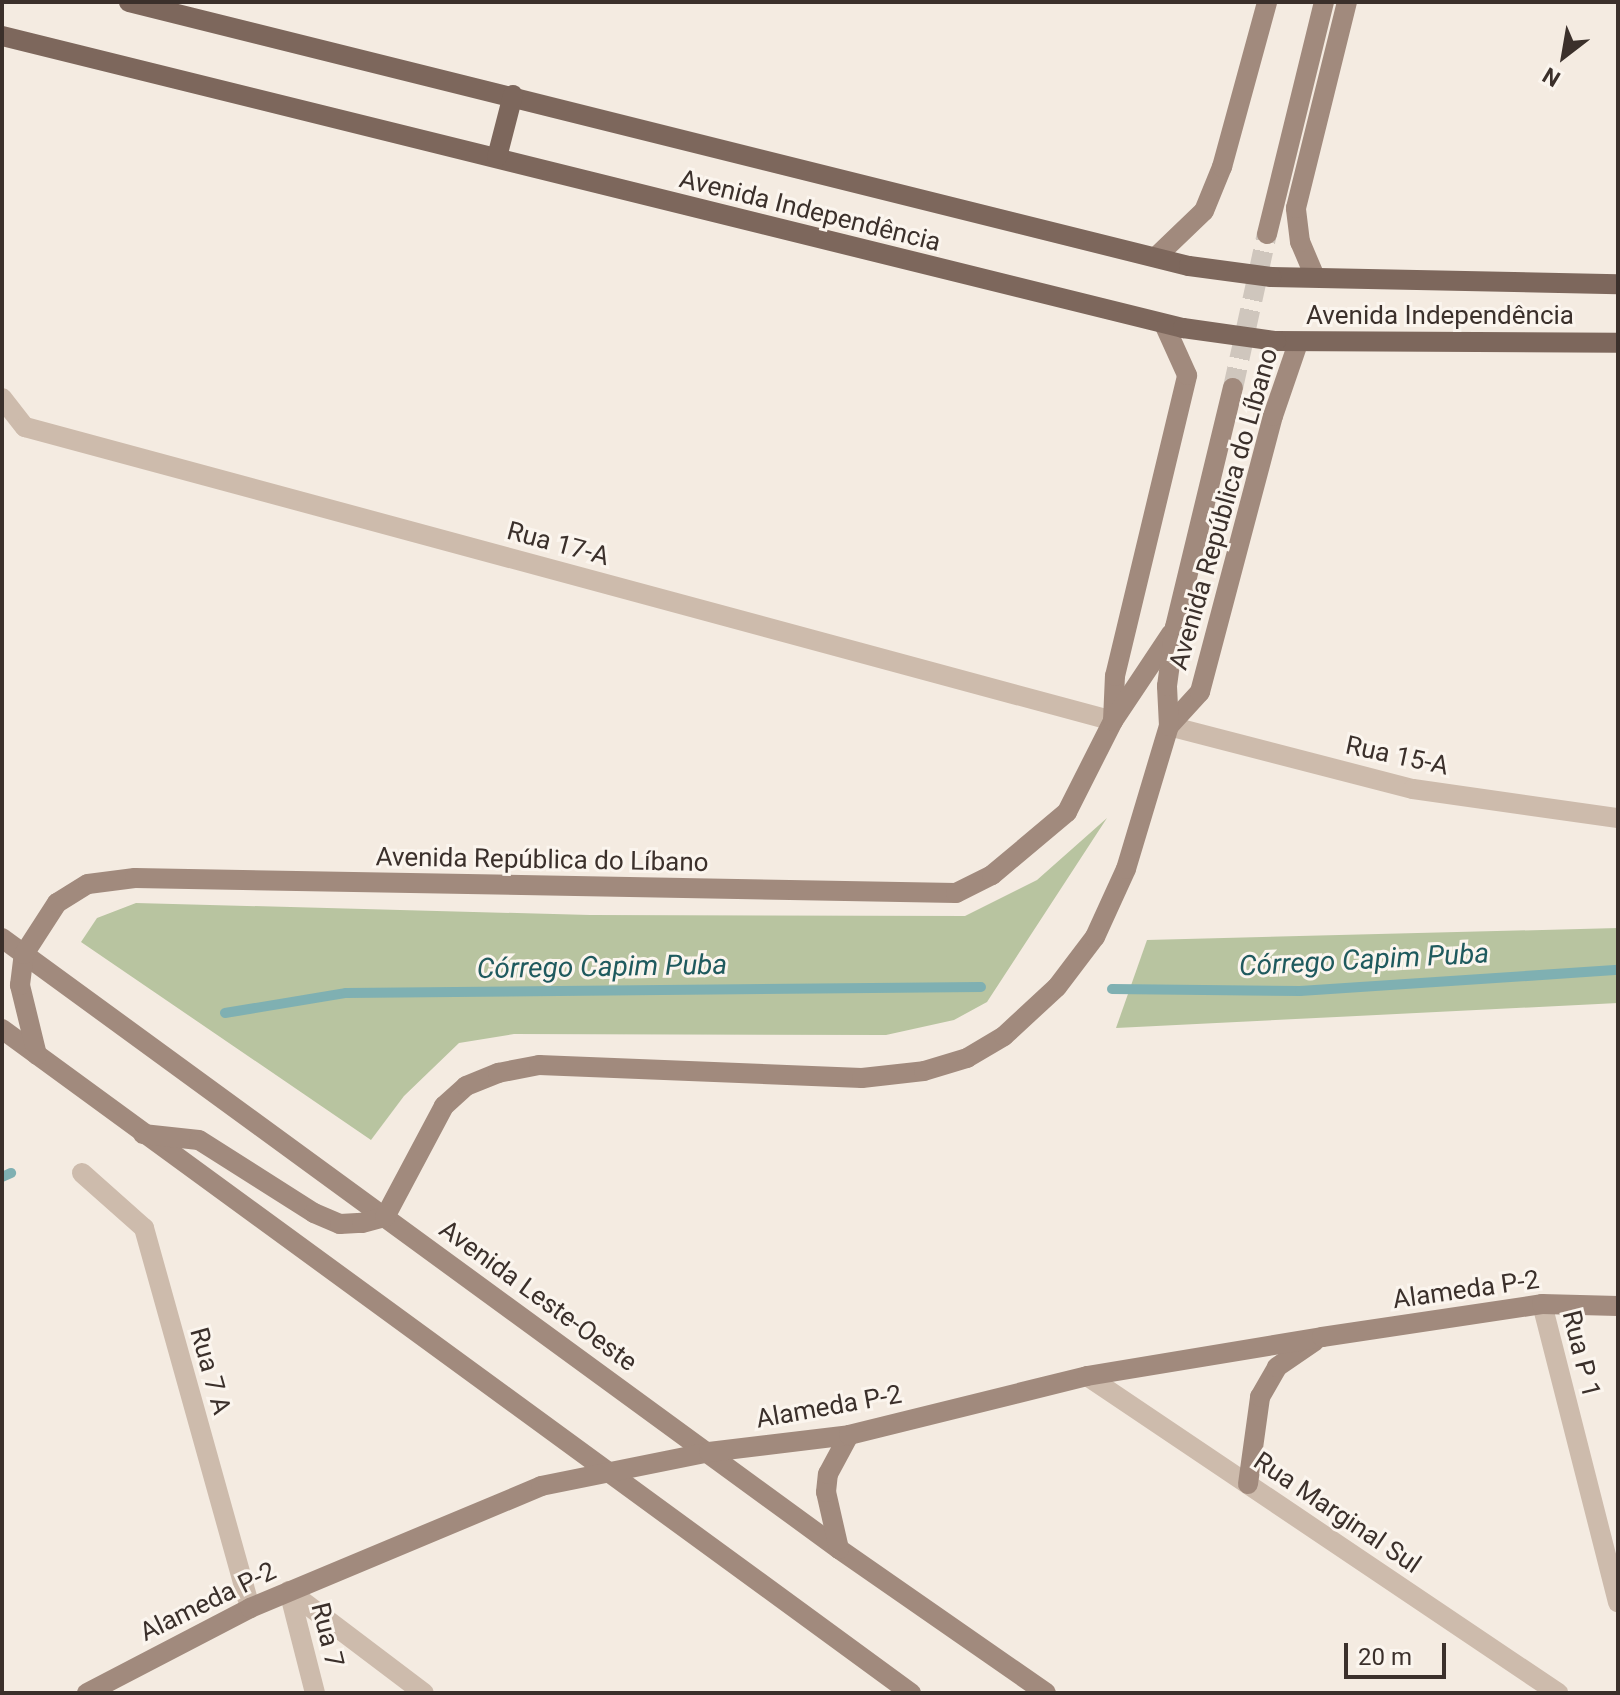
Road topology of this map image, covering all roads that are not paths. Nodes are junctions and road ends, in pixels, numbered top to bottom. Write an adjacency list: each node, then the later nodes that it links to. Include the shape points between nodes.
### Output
1 (129, 2): 6 (main road, Avenida Independência)
2 (1267, 2): 9 (main road, via 1222,167 1204,211 1182,238)
3 (1324, 2): 8 (main road)
4 (1347, 2): 10 (main road, via 1296,208 1300,242)
5 (2, 36): 7 (main road, Avenida Independência)
6 (513, 95): 7 (main road); 9 (main road, Avenida Independência)
7 (497, 157): 12 (main road, Avenida Independência)
8 (1267, 234)
9 (1156, 257): 10 (main road, Avenida Independência, bridge, via 1271,277)
10 (1315, 277): 11 (main road, Avenida Independência)
11 (1618, 284)
12 (1173, 326): 13 (main road, Avenida Independência, bridge); 20 (main road, Avenida República do Líbano, via 1187,375 1115,676)
13 (1298, 343): 14 (main road, Avenida Independência); 21 (main road, Avenida República do Líbano, via 1273,416 1200,692)
14 (1618, 343)
15 (1233, 388): 19 (main road, Avenida República do Líbano)
16 (2, 398): 18 (street)
17 (2, 420): 18 (street, Rua 17-A)
18 (25, 427): 20 (street, Rua 17-A)
19 (1175, 627): 20 (main road, Avenida República do Líbano); 21 (main road, Avenida República do Líbano, via 1167,686)
20 (1113, 721): 24 (main road, Avenida República do Líbano, via 1067,812 1005,866 956,893 135,878 88,884 57,903)
21 (1169, 726): 22 (street, Rua 15-A, via 1413,789); 29 (main road, Avenida República do Líbano, via 1126,869 1095,937 1057,987 1004,1036 967,1058 924,1071 862,1078 539,1065 498,1073 466,1086 444,1106)
22 (1618, 818)
23 (2, 938): 24 (main road, Avenida Leste-Oeste)
24 (24, 954): 26 (main road, via 20,985); 29 (main road, Avenida Leste-Oeste)
25 (2, 1029): 26 (main road)
26 (37, 1055): 27 (main road)
27 (143, 1134): 29 (main road, via 199,1140 340,1224); 36 (main road)
28 (82, 1173): 41 (street, Rua 7 A, via 144,1228)
29 (385, 1217): 35 (main road, Avenida Leste-Oeste)
30 (1542, 1304): 31 (main road, Alameda P-2); 32 (main road, Alameda P-2); 40 (street, Rua P 1)
31 (1618, 1306)
32 (1322, 1337): 33 (main road, Alameda P-2); 37 (main road, via 1277,1367 1260,1397)
33 (1087, 1376): 34 (main road, Alameda P-2); 37 (street, Rua Marginal Sul)
34 (849, 1435): 35 (main road, Alameda P-2); 38 (main road, via 828,1474 826,1492)
35 (709, 1452): 36 (main road, Alameda P-2); 38 (main road, Avenida Leste-Oeste)
36 (604, 1472): 39 (main road, Alameda P-2, via 541,1486); 45 (main road)
37 (1248, 1484): 47 (street, Rua Marginal Sul)
38 (839, 1549): 46 (main road, Avenida Leste-Oeste)
39 (289, 1591): 41 (main road, Alameda P-2); 43 (street, Rua 7); 44 (street)
40 (1618, 1602)
41 (250, 1608): 42 (main road, Alameda P-2)
42 (87, 1693)
43 (315, 1693)
44 (424, 1693)
45 (911, 1693)
46 (1046, 1693)
47 (1558, 1693)

